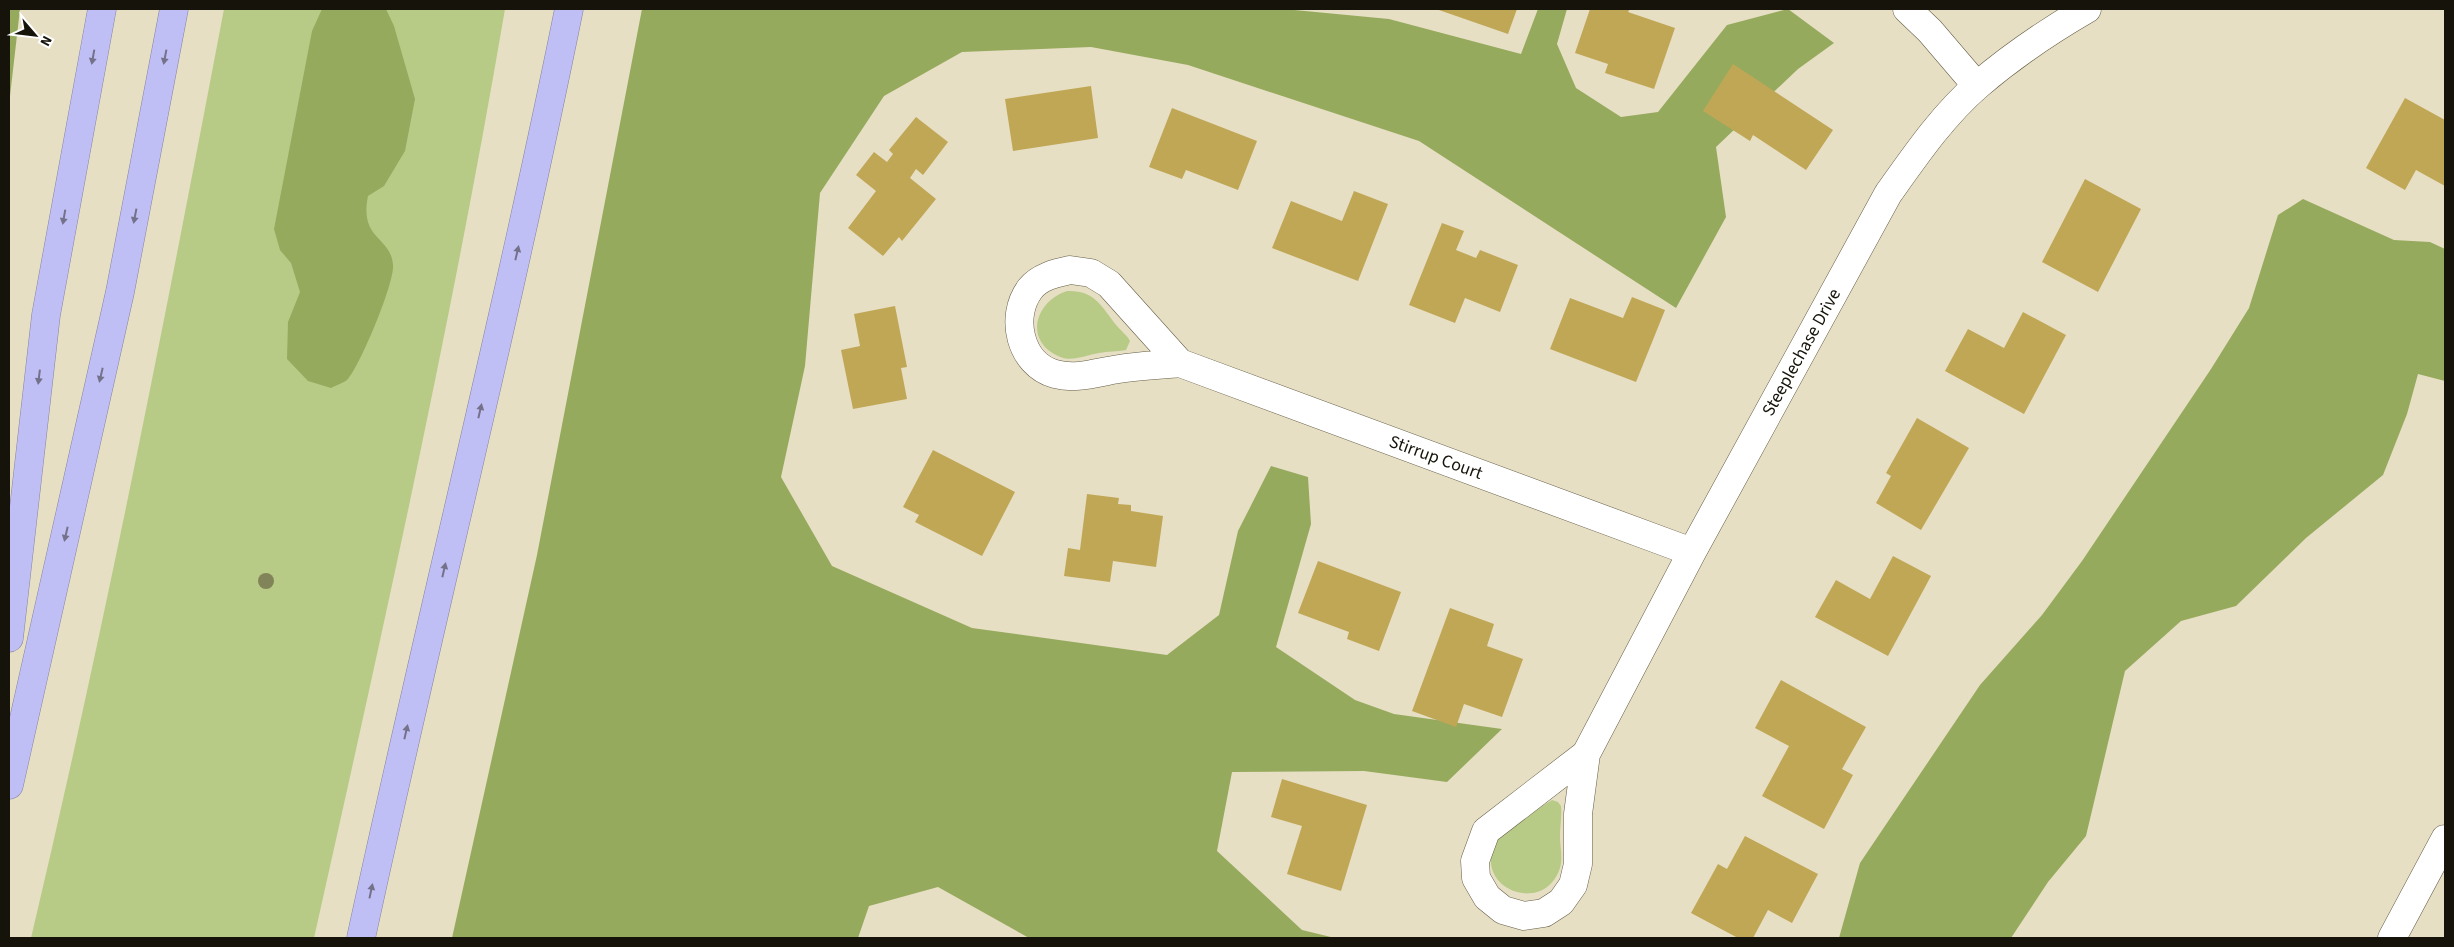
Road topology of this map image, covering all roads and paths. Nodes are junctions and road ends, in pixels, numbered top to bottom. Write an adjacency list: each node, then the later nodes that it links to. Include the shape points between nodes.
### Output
1 (102, 9): 11 (highway, one-way to 11, via 46,315)
2 (174, 9): 13 (highway, one-way to 13, via 120,292)
3 (561, 9): 8 (highway)
4 (569, 9): 8 (highway)
5 (1907, 9): 7 (street)
6 (2087, 9): 7 (street, Steeplechase Drive, via 2050,30)
7 (1977, 86): 10 (street, Steeplechase Drive, via 1925,142 1888,194)
8 (536, 173): 15 (highway, one-way to 8, via 401,751)
9 (1180, 363): 9 (street, Stirrup Court, via 1109,284 1091,273 1070,270 1044,278 1030,289 1022,304 1018,326 1024,346 1033,361 1054,374 1074,377); 10 (street, Stirrup Court)
10 (1692, 552): 12 (street, Steeplechase Drive)
11 (9, 638)
12 (1586, 754): 12 (street, Steeplechase Drive, via 1486,831 1475,861 1476,878 1487,897 1503,910 1524,916 1544,913 1561,902 1573,885 1578,864 1578,814)
13 (9, 785)
14 (2445, 839): 16 (street)
15 (361, 938)
16 (2392, 938)

